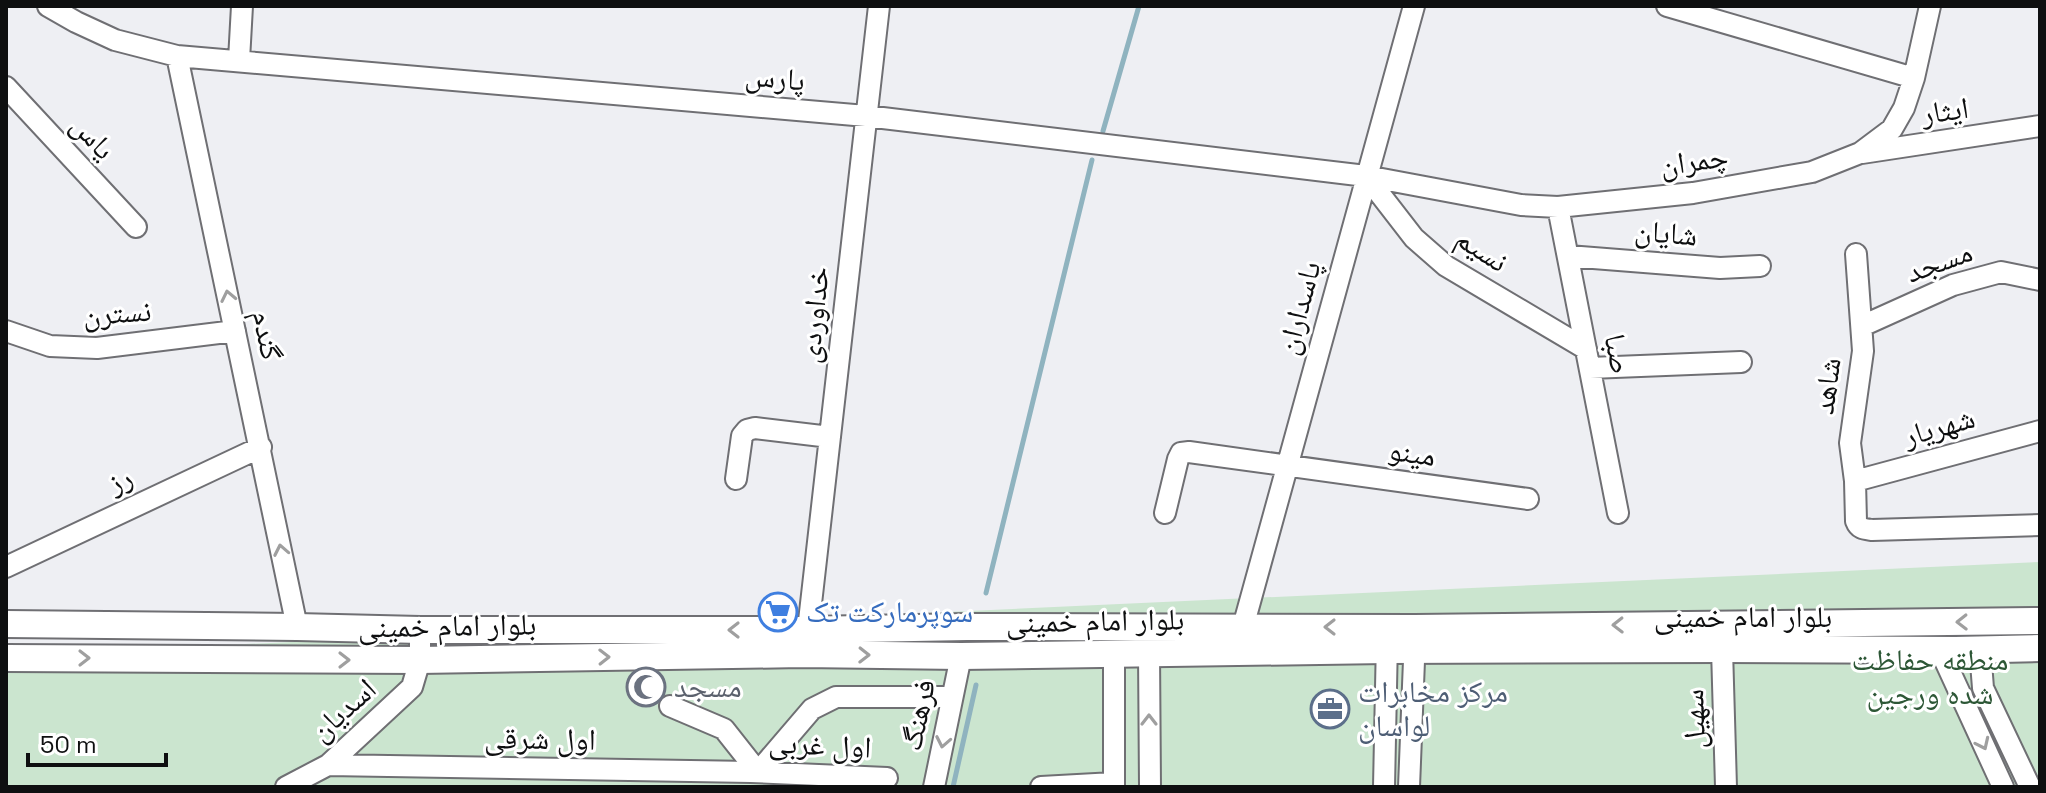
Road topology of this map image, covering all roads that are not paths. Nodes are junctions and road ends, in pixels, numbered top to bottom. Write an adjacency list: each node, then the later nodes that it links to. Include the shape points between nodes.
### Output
1 (48, 6): 7 (street, پارس, via 115,40)
2 (242, 6): 8 (street)
3 (879, 6): 11 (street, خداوردی)
4 (1414, 6): 14 (street, پاسداران)
5 (1667, 6): 9 (street)
6 (1930, 6): 9 (street, چمران)
7 (177, 56): 8 (street, پارس); 23 (street, گندم, one-way to 7)
8 (239, 60): 11 (street, پارس)
9 (1914, 78): 13 (street, چمران, via 1892,129)
10 (6, 87): 16 (street, یاس)
11 (866, 116): 14 (street, پارس); 27 (street, خداوردی)
12 (2040, 126): 13 (street, ایثار)
13 (1860, 153): 15 (street, چمران, via 1812,172 1723,188)
14 (1366, 176): 15 (street, چمران); 24 (street, نسیم, via 1414,238 1446,266); 29 (street, پاسداران)
15 (1558, 207): 18 (street, صبا)
16 (136, 227)
17 (1856, 254): 21 (street, شاهد)
18 (1568, 256): 19 (street, شایان, via 1720,268); 24 (street, صبا)
19 (1760, 266)
20 (2040, 280): 21 (street, مسجد, via 2001,272 1953,285)
21 (1862, 326): 31 (street, شاهد, via 1850,443)
22 (6, 331): 23 (street, نسترن, via 50,346 97,348)
23 (235, 331): 28 (street, گندم)
24 (1588, 358): 25 (street); 34 (street, صبا)
25 (1741, 362)
26 (2040, 431): 31 (street, شهریار)
27 (830, 437): 30 (street, via 747,430); 42 (street, خداوردی)
28 (261, 447): 36 (street, رز); 39 (street, گندم, one-way to 28)
29 (1287, 466): 32 (street, مینو); 33 (street, مینو, via 1181,453); 40 (street, پاسداران)
30 (736, 479)
31 (1855, 481): 35 (street, شاهد, via 1856,521 1863,529)
32 (1528, 499)
33 (1165, 513)
34 (1618, 513)
35 (2040, 525)
36 (6, 567)
37 (2040, 621): 44 (main road, بلوار امام خمینی, one-way to 44)
38 (6, 624): 39 (main road, بلوار امام خمینی)
39 (297, 627): 41 (main road, بلوار امام خمینی)
40 (1243, 627): 42 (main road, بلوار امام خمینی); 43 (main road, بلوار امام خمینی, one-way to 40)
41 (420, 630): 42 (main road, بلوار امام خمینی, one-way to 41); 53 (street)
42 (808, 630)
43 (1387, 639): 44 (main road, بلوار امام خمینی); 49 (main road, بلوار امام خمینی); 64 (street)
44 (1415, 639): 46 (main road, بلوار امام خمینی); 65 (street)
45 (2040, 648): 48 (main road, بلوار امام خمینی)
46 (1722, 649): 47 (main road, بلوار امام خمینی); 66 (street, سهیل)
47 (1940, 650): 48 (main road, بلوار امام خمینی); 67 (street, one-way to 67)
48 (1980, 650): 68 (street, via 1983,688)
49 (1149, 652): 50 (main road, بلوار امام خمینی); 63 (street, one-way to 49)
50 (1114, 653): 51 (main road, بلوار امام خمینی); 59 (street)
51 (961, 656): 53 (main road, بلوار امام خمینی, one-way to 51); 54 (street, فرهنگ)
52 (6, 658): 53 (main road, بلوار امام خمینی, one-way to 53)
53 (420, 660): 56 (street, اسدیان, via 412,687)
54 (952, 697): 57 (street, via 836,697 812,709); 61 (street, فرهنگ, one-way to 61)
55 (670, 706): 57 (street, via 724,729)
56 (328, 765): 57 (street, اول شرقی); 60 (street, اسدیان)
57 (760, 778): 58 (street, اول غربی)
58 (887, 778)
59 (1114, 785): 62 (street)
60 (286, 787)
61 (934, 787)
62 (1041, 787)
63 (1150, 787)
64 (1384, 787)
65 (1409, 787)
66 (1726, 787)
67 (2003, 787)
68 (2030, 787)

